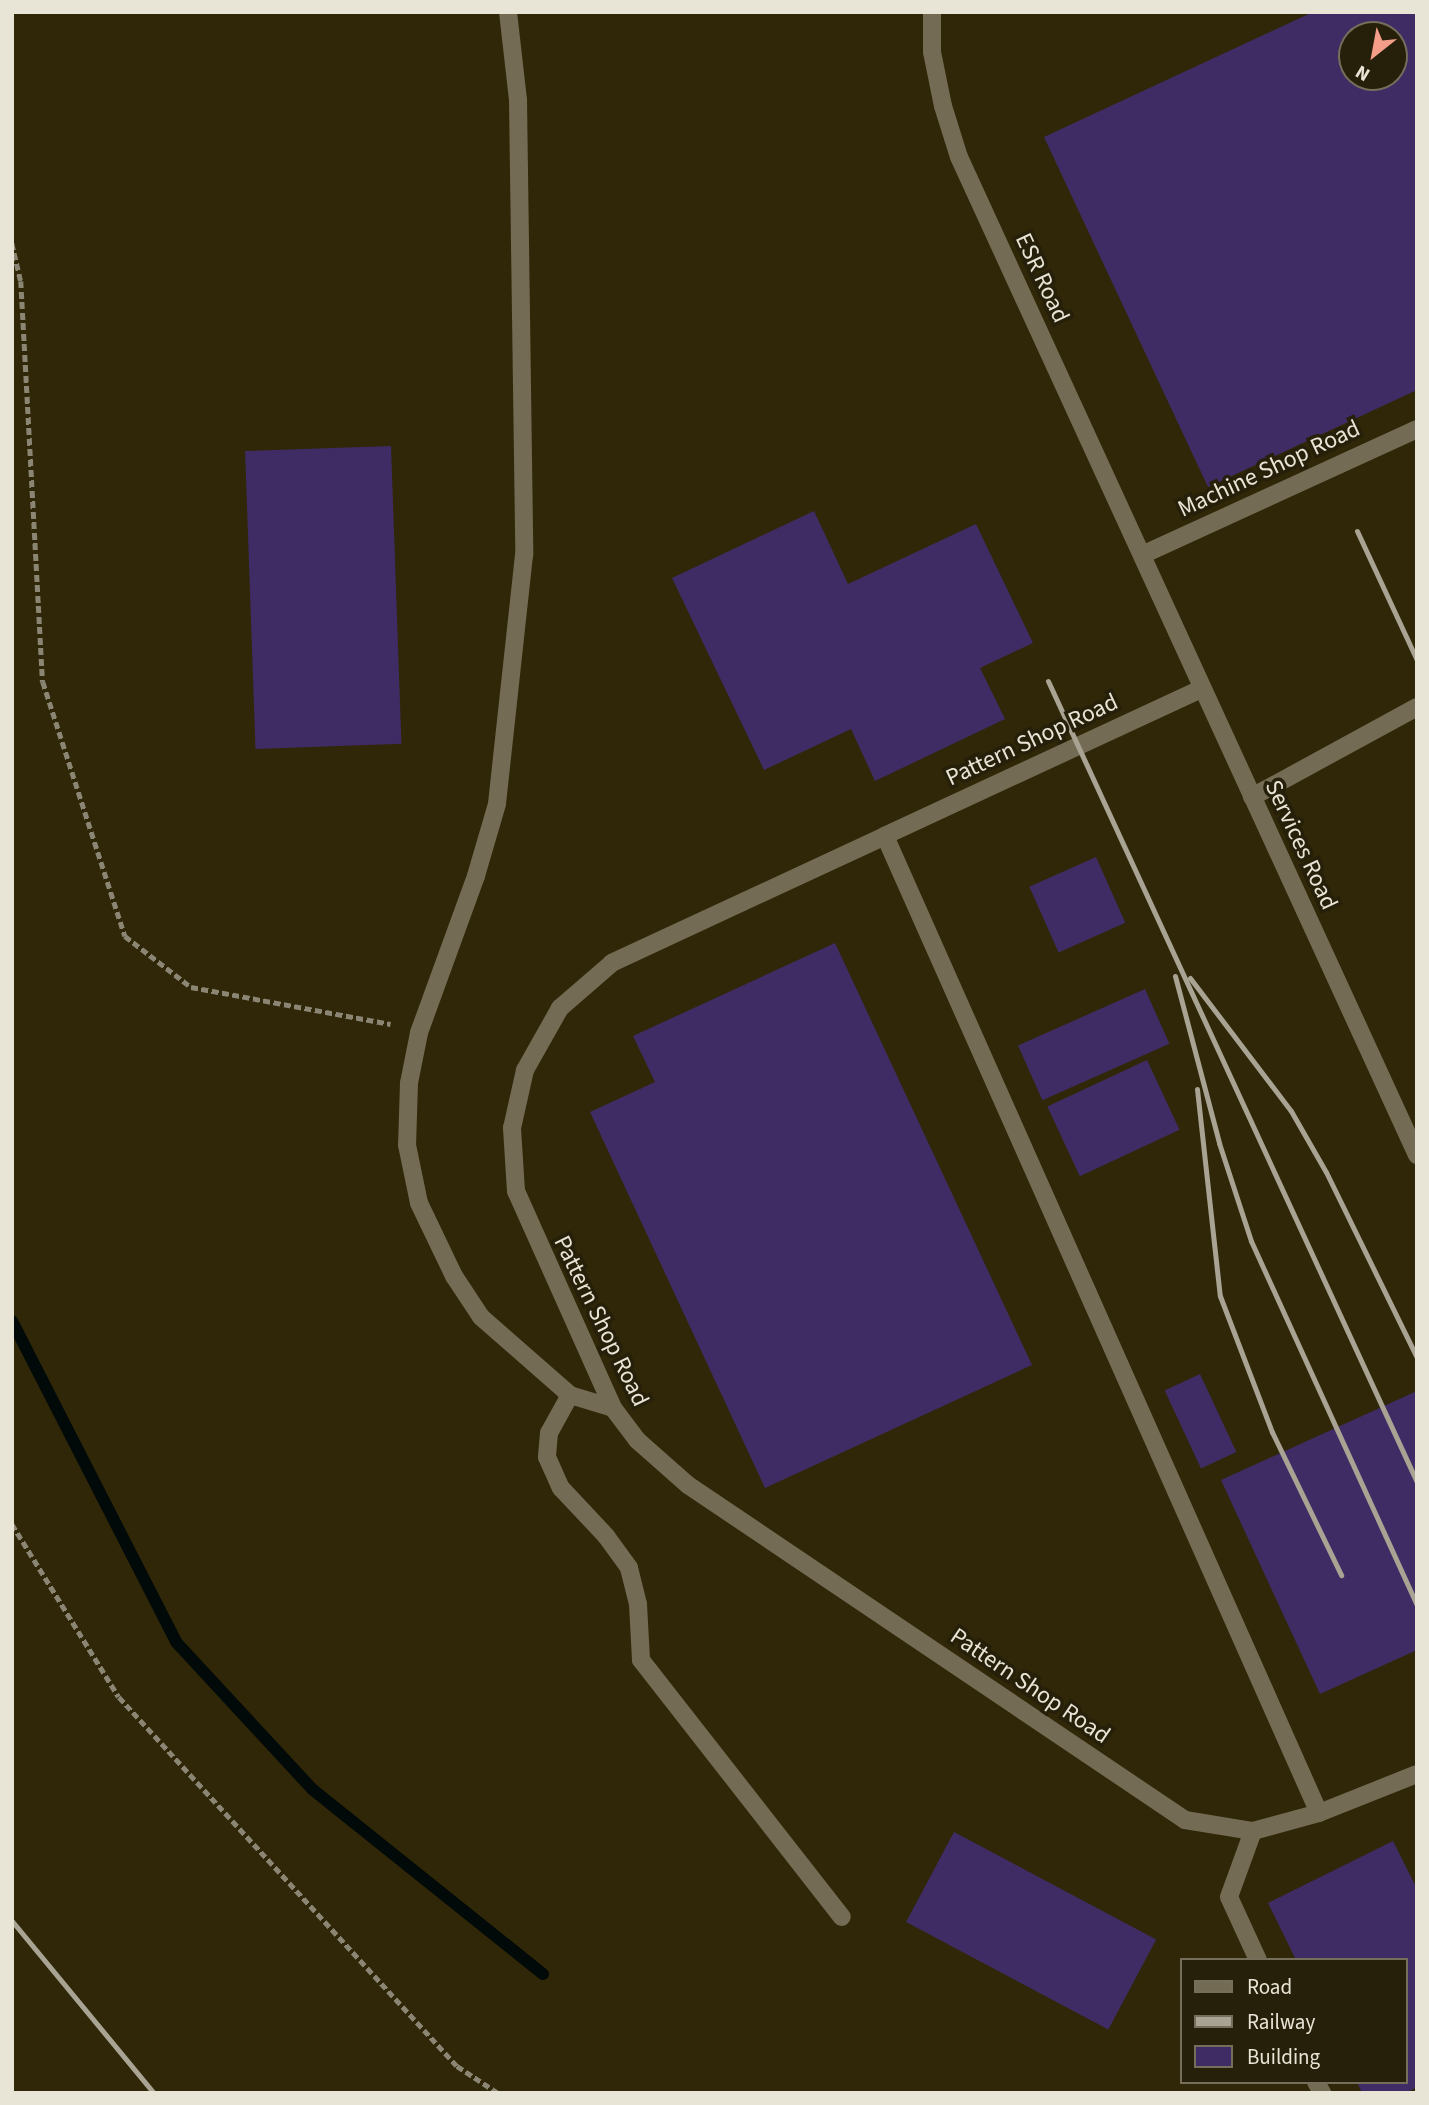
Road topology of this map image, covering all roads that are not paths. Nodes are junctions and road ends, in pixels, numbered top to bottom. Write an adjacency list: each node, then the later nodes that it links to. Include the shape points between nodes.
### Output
1 (508, 12): 10 (street, via 518,100 524,555 496,804 477,876 419,1033 406,1119 419,1203 454,1276 481,1317)
2 (932, 12): 4 (street, ESR Road, via 937,79 959,157)
3 (1417, 429): 4 (street, Machine Shop Road)
4 (1142, 555): 5 (street, Services Road)
5 (1201, 689): 7 (street, Services Road); 8 (street, Pattern Shop Road)
6 (1417, 707): 7 (street)
7 (1252, 797): 9 (street, Services Road)
8 (885, 836): 11 (street, Pattern Shop Road, via 612,963 560,1007 525,1070 512,1128 516,1191); 13 (street)
9 (1417, 1155)
10 (570, 1395): 11 (street); 15 (street, via 549,1433 547,1457 561,1489 629,1568 638,1604 641,1660)
11 (613, 1408): 14 (street, Pattern Shop Road, via 637,1440 688,1485 1185,1820)
12 (1417, 1774): 13 (street, Pattern Shop Road)
13 (1319, 1813): 14 (street, Pattern Shop Road)
14 (1253, 1831): 16 (street, via 1229,1897)
15 (842, 1917)
16 (1257, 1958)

